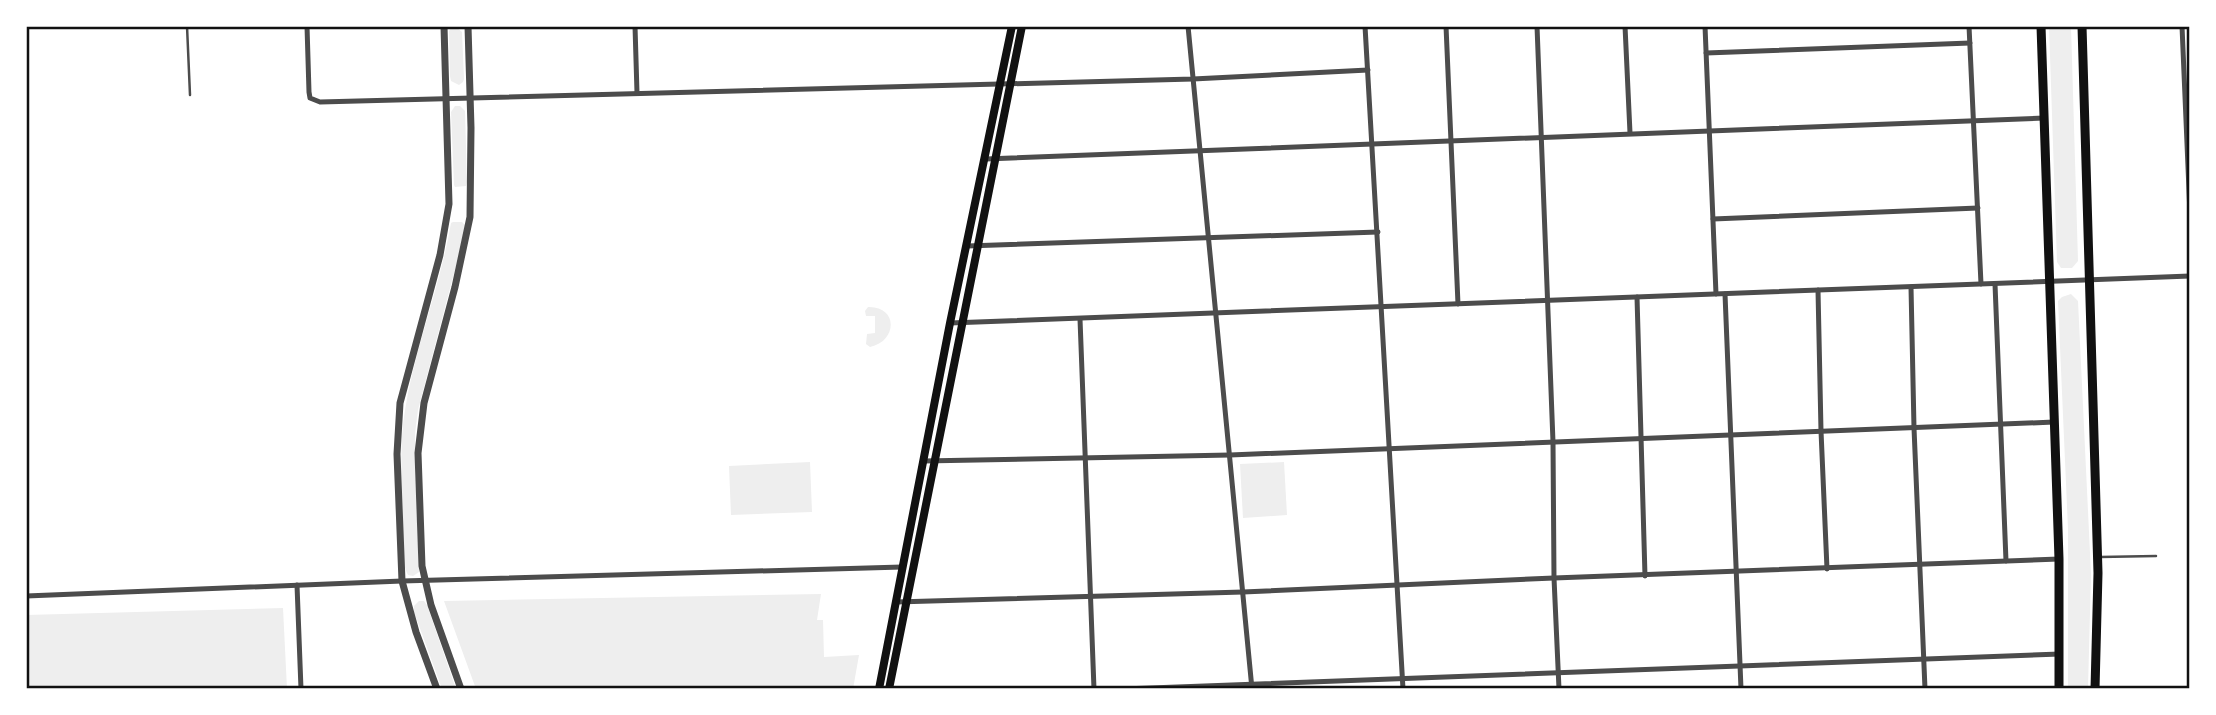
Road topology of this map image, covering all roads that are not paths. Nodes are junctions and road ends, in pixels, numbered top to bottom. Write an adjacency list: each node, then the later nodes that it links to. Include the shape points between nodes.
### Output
1 (187, 26): 27 (lane)
2 (307, 26): 28 (street, via 310,98 320,102)
3 (444, 26): 28 (street)
4 (468, 26): 29 (street)
5 (635, 26): 26 (street)
6 (1012, 26): 24 (main road)
7 (1022, 26): 25 (main road)
8 (1188, 26): 23 (street)
9 (1365, 26): 22 (street)
10 (1446, 26): 36 (street)
11 (1537, 26): 35 (street)
12 (1625, 26): 34 (street)
13 (1705, 26): 21 (street)
14 (1969, 26): 20 (street)
15 (2041, 26): 31 (main road)
16 (2082, 26): 50 (main road)
17 (2182, 26): 18 (street)
18 (2182, 34): 19 (street); 30 (street)
19 (2190, 34)
20 (1970, 43): 21 (street); 32 (street)
21 (1706, 53): 33 (street)
22 (1368, 70): 23 (street); 37 (street)
23 (1193, 79): 25 (street); 38 (street)
24 (1001, 84): 25 (street); 26 (street); 39 (main road)
25 (1011, 84): 40 (main road)
26 (637, 93): 29 (street)
27 (190, 95)
28 (447, 98): 29 (street); 89 (street, via 447,214 397,428)
29 (470, 98): 88 (street, via 470,217 419,438)
30 (2188, 110): 41 (street)
31 (2044, 118): 32 (street); 51 (main road)
32 (1974, 120): 33 (street); 42 (street)
33 (1709, 131): 34 (street); 44 (street)
34 (1630, 134): 35 (street)
35 (1542, 138): 36 (street); 59 (street)
36 (1451, 142): 37 (street); 60 (street)
37 (1373, 144): 38 (street); 45 (street)
38 (1200, 151): 40 (street); 46 (street)
39 (986, 159): 40 (street); 47 (main road)
40 (996, 159): 48 (main road)
41 (2189, 198): 43 (street)
42 (1978, 208): 44 (street); 52 (street)
43 (2190, 214)
44 (1713, 219): 56 (street)
45 (1378, 232): 46 (street); 61 (street)
46 (1208, 239): 48 (street); 62 (street)
47 (967, 246): 48 (street); 64 (main road)
48 (978, 246): 65 (main road)
49 (2190, 276): 50 (street)
50 (2090, 280): 51 (street); 79 (main road)
51 (2048, 282): 53 (street); 66 (main road)
52 (1981, 284): 53 (street); 54 (street)
53 (1995, 284): 67 (street)
54 (1911, 287): 55 (street); 68 (street)
55 (1818, 290): 57 (street); 69 (street)
56 (1716, 294): 57 (street); 58 (street)
57 (1725, 294): 70 (street)
58 (1637, 297): 59 (street); 71 (street)
59 (1549, 302): 60 (street); 72 (street)
60 (1458, 304): 61 (street)
61 (1382, 307): 62 (street); 73 (street)
62 (1216, 314): 63 (street); 74 (street)
63 (1080, 319): 65 (street); 75 (street)
64 (950, 323): 65 (street); 76 (main road)
65 (962, 323): 77 (main road)
66 (2054, 422): 67 (street); 80 (main road)
67 (2000, 424): 68 (street); 81 (street)
68 (1914, 428): 69 (street); 82 (street)
69 (1821, 431): 70 (street); 84 (street)
70 (1731, 435): 71 (street); 85 (street)
71 (1640, 439): 72 (street); 86 (street)
72 (1553, 442): 73 (street); 87 (street)
73 (1391, 449): 74 (street); 91 (street)
74 (1230, 455): 75 (street); 92 (street)
75 (1086, 457): 77 (street); 94 (street)
76 (923, 461): 77 (street); 83 (main road)
77 (934, 462): 95 (main road)
78 (2156, 556): 79 (lane)
79 (2098, 557): 114 (main road)
80 (2059, 559): 81 (street); 96 (main road)
81 (2006, 561): 82 (street)
82 (1919, 565): 84 (street); 97 (street)
83 (902, 567): 88 (street); 95 (main road)
84 (1827, 569): 85 (street)
85 (1738, 572): 86 (street); 98 (street)
86 (1645, 576): 87 (street)
87 (1554, 578): 91 (street); 99 (street)
88 (425, 580): 89 (street); 104 (street)
89 (402, 581): 90 (street); 103 (street)
90 (297, 585): 93 (street); 102 (street)
91 (1397, 586): 92 (street); 100 (street)
92 (1243, 593): 94 (street); 101 (street)
93 (26, 596)
94 (1091, 596): 95 (street); 107 (street)
95 (900, 603): 105 (main road); 106 (main road)
96 (2060, 654): 97 (street); 113 (main road)
97 (1924, 659): 98 (street); 112 (street)
98 (1741, 666): 99 (street); 111 (street)
99 (1558, 673): 100 (street); 110 (street)
100 (1402, 678): 101 (street); 109 (street)
101 (1252, 686): 108 (street)
102 (301, 689)
103 (437, 689)
104 (461, 689)
105 (879, 689)
106 (889, 689)
107 (1094, 689)
108 (1124, 689)
109 (1403, 689)
110 (1559, 689)
111 (1741, 689)
112 (1925, 689)
113 (2059, 689)
114 (2095, 689)

